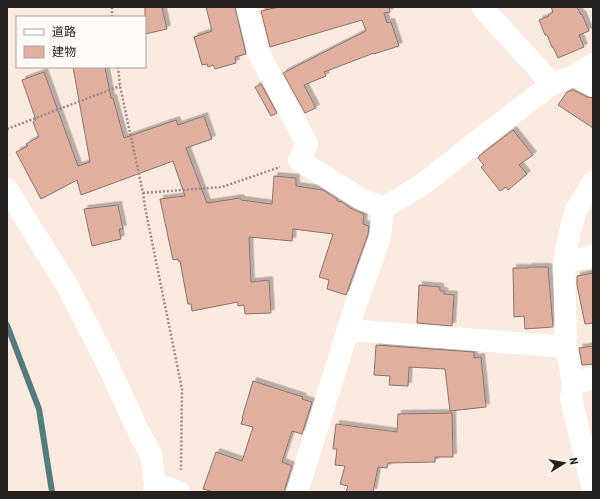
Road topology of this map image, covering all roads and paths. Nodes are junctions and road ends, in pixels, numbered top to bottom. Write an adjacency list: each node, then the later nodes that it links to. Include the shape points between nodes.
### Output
1 (247, 7): 10 (street, via 258,52 307,144)
2 (482, 7): 6 (street)
3 (593, 64): 5 (street)
4 (118, 68): 7 (path)
5 (574, 76): 6 (street); 8 (street)
6 (552, 84): 14 (street, via 422,184)
7 (120, 86): 9 (path); 13 (path)
8 (593, 86)
9 (7, 129)
10 (299, 160): 13 (path, via 222,187); 14 (street, via 359,198)
11 (593, 182): 16 (street, via 576,210)
12 (7, 189): 20 (street, via 68,287 110,369 150,454)
13 (143, 193): 20 (path, via 182,389 180,470)
14 (383, 208): 17 (street, via 380,237)
15 (593, 256): 16 (street)
16 (564, 262): 18 (street)
17 (349, 330): 18 (street); 23 (street)
18 (566, 347): 19 (street)
19 (583, 381): 21 (street, via 571,399)
20 (154, 488): 22 (street)
21 (593, 489)
22 (179, 492)
23 (297, 492)

